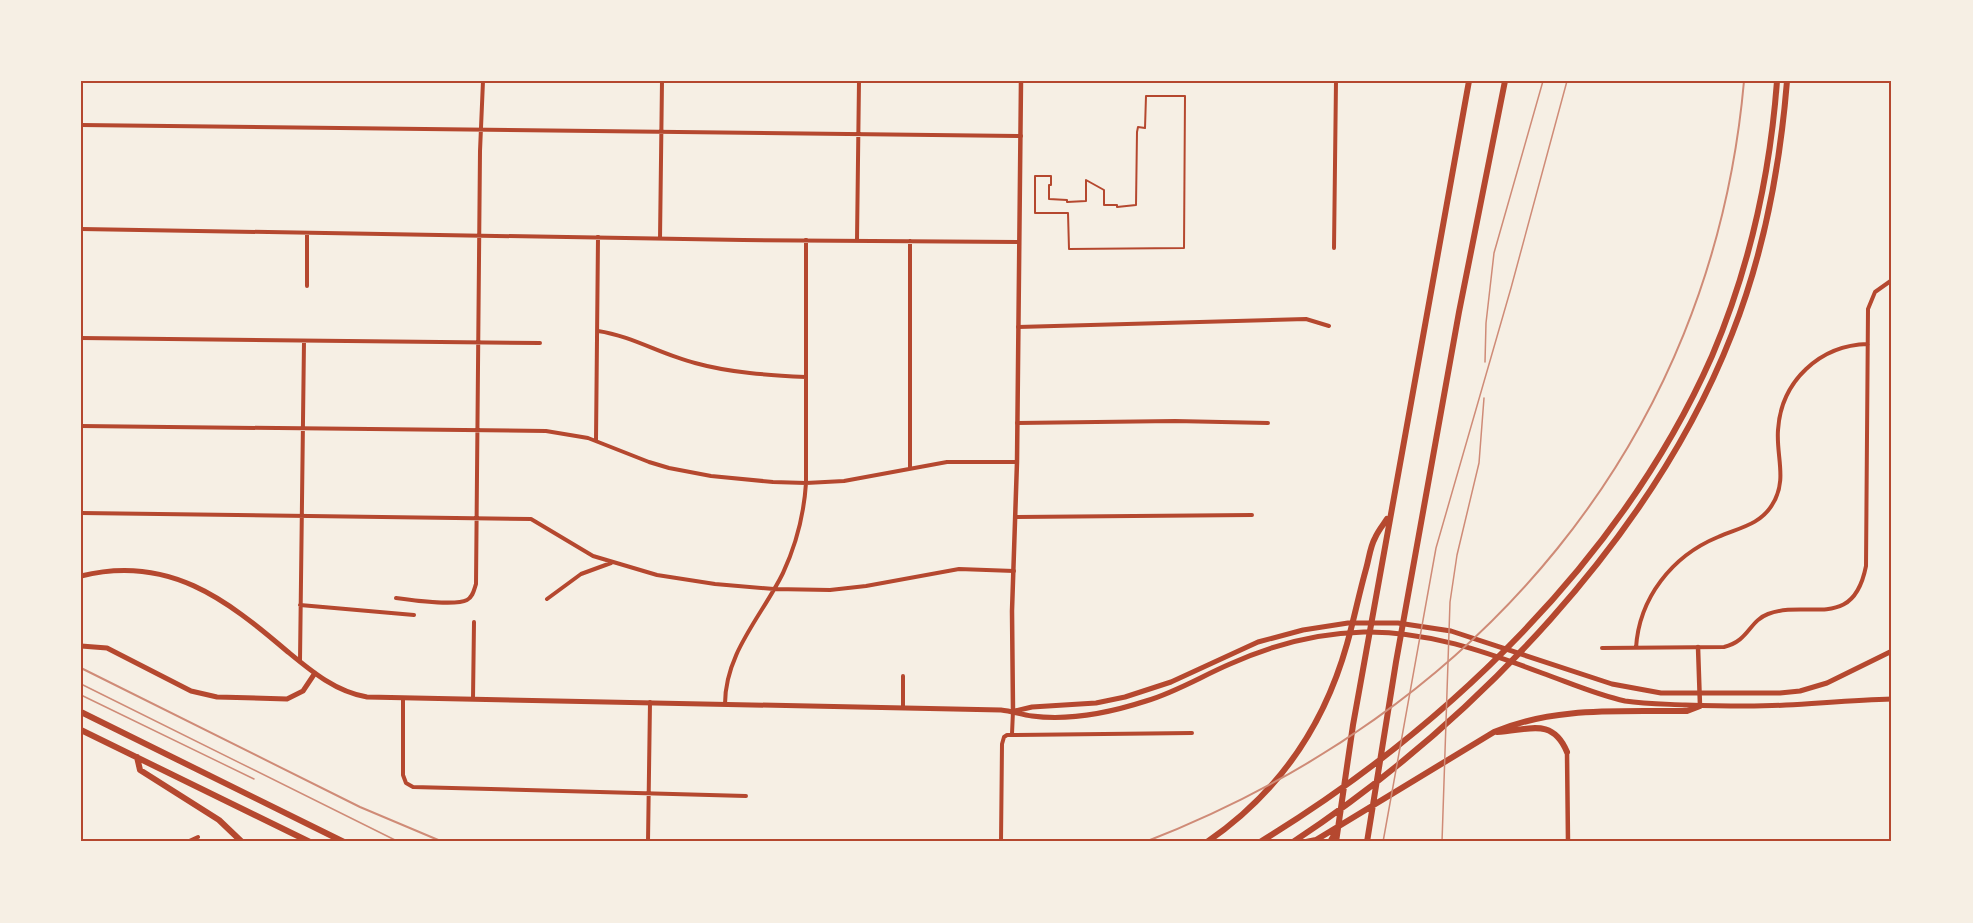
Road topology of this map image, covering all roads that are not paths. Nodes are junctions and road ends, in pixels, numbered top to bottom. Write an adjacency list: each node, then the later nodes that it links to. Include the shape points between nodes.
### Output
1 (483, 81): 12 (street)
2 (662, 81): 13 (street)
3 (859, 81): 14 (street)
4 (1021, 81): 15 (street)
5 (1336, 81): 25 (street)
6 (1469, 81): 48 (highway)
7 (1505, 81): 89 (highway, via 1459,312)
8 (1777, 81): 97 (highway, via 1761,197 1731,305 1687,408 1629,504 1546,606 1466,686 1373,765)
9 (1787, 81): 98 (highway, via 1772,201 1748,291 1709,387 1653,486 1567,599 1489,682 1382,777)
10 (1185, 96): 10 (street, via 1184,248 1069,249 1068,213 1035,213 1035,176 1051,176 1051,200 1086,201 1086,180 1104,190 1104,205 1136,206 1137,132 1138,128 1145,128 1146,96)
11 (81, 125): 12 (street)
12 (482, 129): 13 (street); 18 (street)
13 (661, 132): 14 (street); 20 (street)
14 (858, 134): 15 (street); 22 (street)
15 (1020, 136): 24 (street)
16 (81, 229): 17 (street)
17 (307, 233): 18 (street); 27 (street)
18 (480, 235): 19 (street); 33 (street)
19 (598, 237): 20 (street); 30 (street)
20 (660, 239): 21 (street)
21 (806, 240): 22 (street); 36 (street)
22 (857, 240): 23 (street)
23 (910, 241): 24 (street); 44 (street)
24 (1019, 242): 29 (street)
25 (1334, 248)
26 (1892, 280): 35 (street, via 1875,292 1870,301)
27 (307, 286)
28 (1329, 326): 29 (street, via 1306,319)
29 (1018, 327): 37 (street)
30 (598, 331): 36 (street, via 715,368); 42 (street)
31 (81, 338): 32 (street)
32 (304, 341): 33 (street); 40 (street)
33 (478, 343): 34 (street); 41 (street)
34 (540, 344)
35 (1868, 344): 62 (street, via 1866,566 1856,593 1832,609 1768,614 1732,645); 64 (street, via 1851,344 1831,351 1797,378 1786,395 1779,418 1782,478 1778,496 1758,520 1702,544 1669,571 1644,608)
36 (806, 377): 45 (street)
37 (1017, 423): 38 (street); 43 (street)
38 (1268, 423)
39 (81, 426): 40 (street)
40 (303, 429): 41 (street); 49 (street)
41 (477, 430): 42 (street, via 567,433); 51 (street)
42 (596, 441): 45 (street, via 649,462 690,472 752,481)
43 (1017, 462): 44 (street, via 947,462); 50 (street)
44 (910, 467): 45 (street, via 861,478)
45 (806, 483): 55 (street, via 799,529)
46 (81, 513): 49 (street)
47 (1252, 515): 50 (street)
48 (1390, 515): 87 (highway); 96 (highway, via 1374,539 1341,661 1306,740 1259,800)
49 (303, 516): 51 (street); 58 (street)
50 (1015, 517): 53 (street)
51 (476, 518): 52 (street, via 531,519 593,556); 56 (street, via 476,584 472,596 464,602)
52 (612, 562): 55 (street, via 676,579); 57 (street, via 581,574)
53 (1014, 571): 55 (street, via 959,569 849,588); 77 (street)
54 (81, 576): 66 (main road, via 152,572 179,578 241,613)
55 (774, 589): 74 (street, via 735,658 726,683)
56 (396, 598)
57 (547, 599)
58 (300, 604): 59 (street); 66 (street)
59 (414, 615)
60 (474, 622): 71 (street)
61 (83, 646): 67 (main road, via 107,648 191,691 217,697 287,699 303,691)
62 (1698, 647): 64 (street); 69 (street)
63 (1602, 648): 64 (street)
64 (1636, 648)
65 (1892, 651): 69 (main road, via 1812,689)
66 (300, 662): 67 (main road)
67 (315, 673): 70 (main road, via 356,695)
68 (903, 676): 76 (street)
69 (1699, 694): 75 (street); 77 (main road, via 1634,689 1451,631 1364,622 1274,637 1159,687 1125,697)
70 (403, 698): 71 (main road); 85 (street, via 403,770 406,783 413,788)
71 (473, 699): 73 (main road)
72 (1892, 699): 75 (main road)
73 (650, 702): 74 (main road); 85 (street)
74 (725, 704): 76 (main road)
75 (1700, 706): 77 (main road, via 1624,700 1440,639 1398,633 1349,633 1306,639 1261,652 1161,696 1114,710 1032,716); 80 (highway, via 1688,711 1552,714)
76 (903, 708): 77 (main road)
77 (1013, 711): 82 (street)
78 (81, 712): 93 (highway)
79 (81, 730): 84 (highway)
80 (1494, 732): 83 (highway, via 1544,728 1556,735); 99 (highway, via 1316,840)
81 (1192, 733): 82 (street)
82 (1012, 734): 95 (street, via 1004,737 1002,744)
83 (1567, 752): 102 (street)
84 (137, 757): 91 (highway, via 140,770 219,820); 92 (highway)
85 (649, 794): 86 (street); 94 (street)
86 (746, 796)
87 (1337, 830): 100 (highway); 101 (highway)
88 (198, 837): 90 (street)
89 (1367, 840)
90 (187, 842)
91 (242, 842)
92 (310, 842)
93 (344, 842)
94 (648, 842)
95 (1001, 842)
96 (1207, 842)
97 (1260, 842)
98 (1293, 842)
99 (1306, 842)
100 (1330, 842)
101 (1336, 842)
102 (1568, 842)

